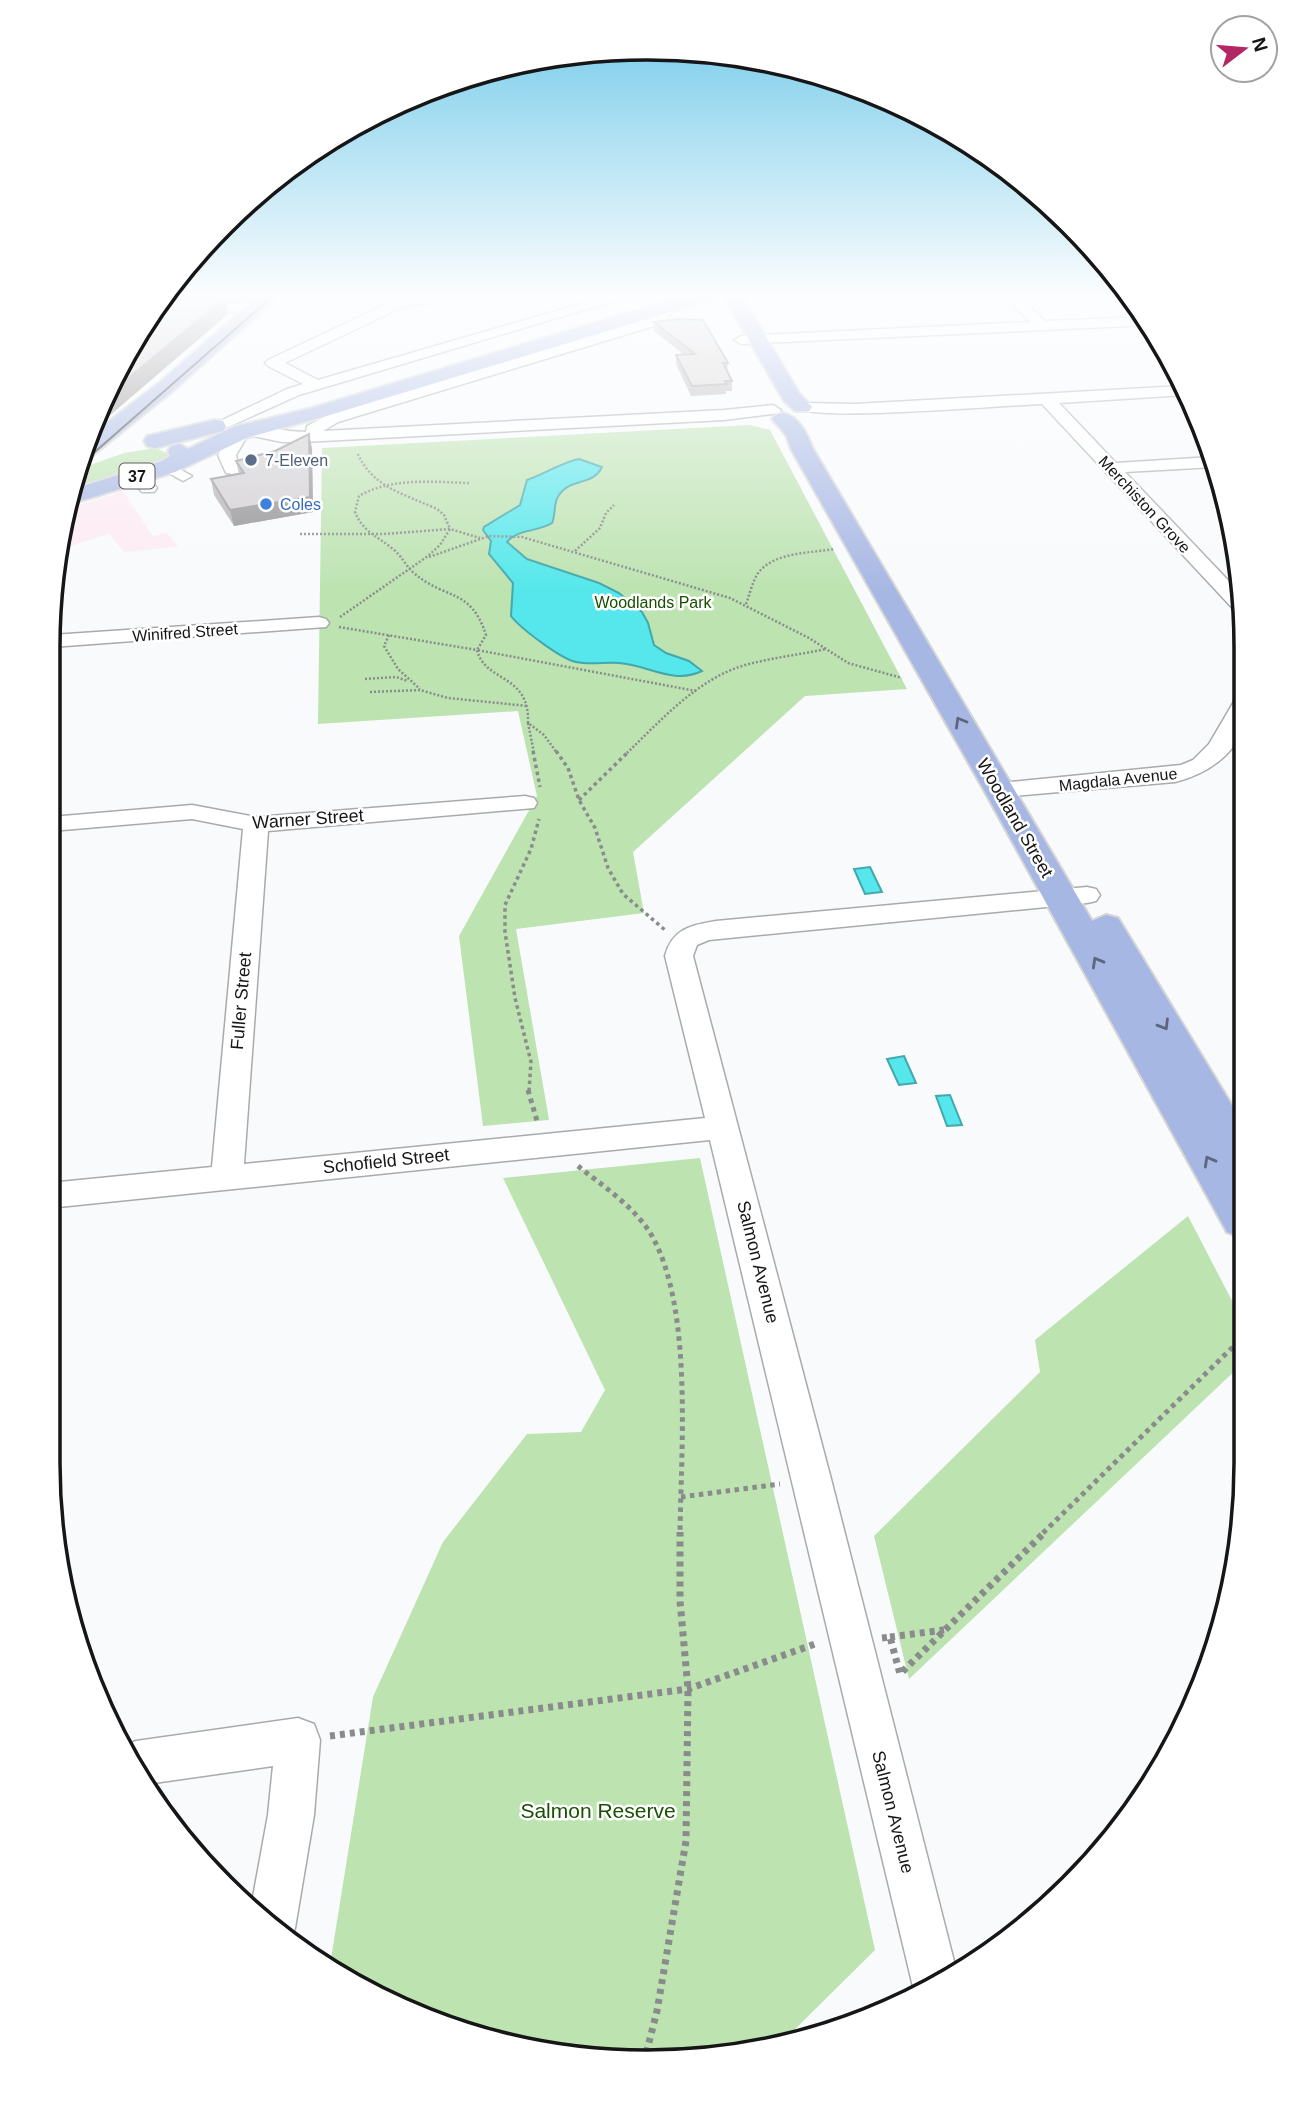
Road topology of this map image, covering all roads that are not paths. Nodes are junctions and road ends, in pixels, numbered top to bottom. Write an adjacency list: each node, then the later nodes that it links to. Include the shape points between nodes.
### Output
1 (158, 393): 11 (main road)
2 (290, 393): 12 (street, via 275,399)
3 (356, 393): 12 (main road, 37)
4 (377, 393): 12 (main road, 37, via 319,412)
5 (416, 393): 13 (street, via 332,419)
6 (774, 393): 10 (main road, Woodland Street)
7 (788, 393): 10 (main road, Woodland Street)
8 (1142, 393): 9 (street)
9 (1048, 399): 10 (street); 18 (street, Merchiston Grove)
10 (792, 413): 13 (street); 25 (main road, Woodland Street, via 802,450 844,502)
11 (129, 418): 14 (main road); 15 (main road, via 132,430)
12 (237, 429): 13 (street); 13 (street, via 227,455 232,468 268,462); 15 (main road, 37); 19 (main road, 37)
13 (303, 437)
14 (97, 441)
15 (155, 441): 16 (main road, 37); 19 (main road, 37, via 180,454)
16 (91, 459)
17 (1204, 463): 18 (street)
18 (1111, 468): 21 (street, Merchiston Grove)
19 (175, 471): 20 (main road, 37)
20 (80, 495)
21 (1231, 595)
22 (319, 624): 23 (street, Winifred Street)
23 (60, 640)
24 (1234, 719): 25 (street, Magdala Avenue, via 1207,763 1194,770)
25 (1012, 789): 29 (main road, Woodland Street)
26 (537, 805): 28 (street, Warner Street)
27 (60, 823): 28 (street, Warner Street, via 192,812)
28 (256, 824): 32 (street, Fuller Street)
29 (1074, 896): 30 (street, Salmon Avenue, via 716,929 689,936 679,956); 31 (main road, Woodland Street, one-way to 31); 34 (main road, Woodland Street, one-way to 29)
30 (724, 1127): 32 (street, Schofield Street); 37 (street, Salmon Avenue)
31 (1234, 1144)
32 (228, 1178): 33 (street, Schofield Street)
33 (60, 1195)
34 (1234, 1205)
35 (141, 1762): 36 (street, via 298,1740 291,1815)
36 (273, 1916)
37 (933, 1976)

